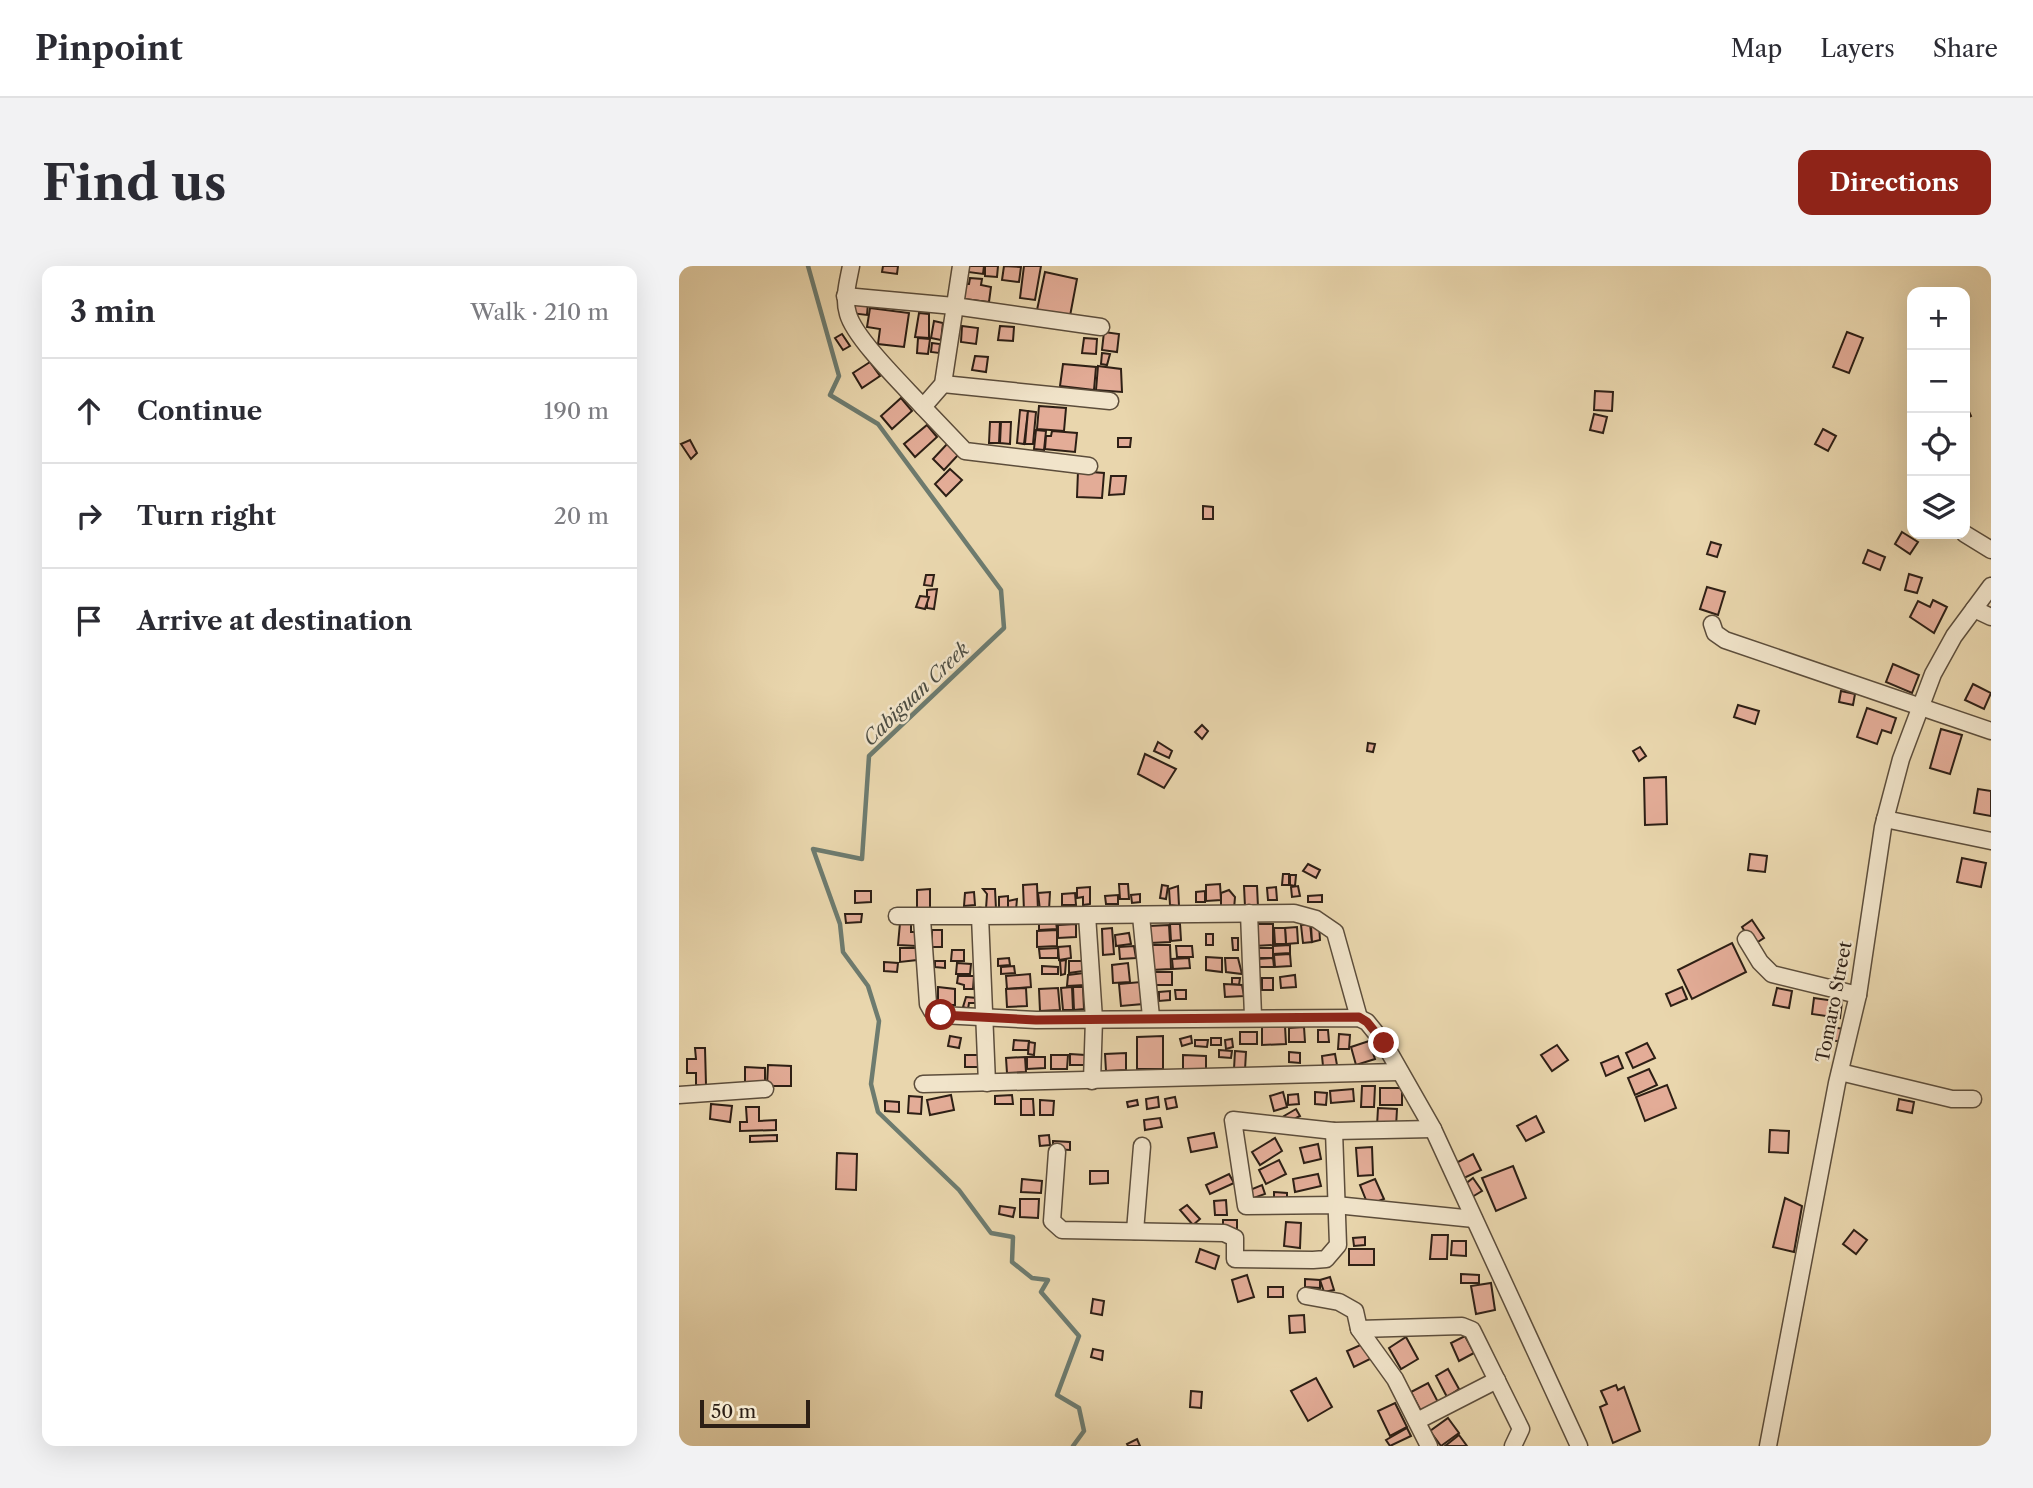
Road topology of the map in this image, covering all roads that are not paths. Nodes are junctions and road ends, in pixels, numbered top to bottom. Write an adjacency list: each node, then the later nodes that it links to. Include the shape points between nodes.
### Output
1 (851, 266): 3 (street)
2 (961, 266): 4 (street)
3 (845, 296): 4 (street); 8 (street, via 848,316 862,337)
4 (954, 306): 5 (street); 6 (street)
5 (1101, 327)
6 (943, 384): 7 (street); 8 (street)
7 (1110, 401)
8 (923, 407): 9 (street, via 965,451)
9 (1089, 466)
10 (1970, 537): 11 (street)
11 (1991, 550)
12 (1991, 586): 13 (street, Tomaro Street)
13 (1974, 609): 14 (street); 16 (street, Tomaro Street, via 1948,645)
14 (1991, 617)
15 (1712, 624): 16 (street, via 1725,640)
16 (1920, 707): 17 (street); 18 (street, Tomaro Street)
17 (1991, 731)
18 (1885, 819): 19 (street); 27 (street, Tomaro Street)
19 (1991, 841)
20 (1249, 913): 24 (street); 28 (street); 31 (street, via 1294,913 1316,919 1335,932)
21 (1087, 915): 23 (street); 24 (street); 32 (street)
22 (897, 916): 25 (street)
23 (980, 916): 25 (street); 29 (street)
24 (1141, 916): 30 (street)
25 (922, 919): 29 (street, via 930,1008 941,1015)
26 (1746, 939): 27 (street, via 1772,974)
27 (1858, 995): 34 (street, Tomaro Street)
28 (1253, 1016): 30 (street); 31 (street)
29 (985, 1017): 32 (street); 36 (street)
30 (1151, 1017): 32 (street)
31 (1359, 1017): 33 (street, via 1375,1030)
32 (1094, 1018): 35 (street)
33 (1398, 1072): 35 (street); 41 (street)
34 (1840, 1072): 40 (street, via 1952,1099); 55 (street, Tomaro Street)
35 (1092, 1081): 36 (street)
36 (987, 1083): 37 (street)
37 (923, 1084)
38 (765, 1089): 39 (street)
39 (679, 1095)
40 (1973, 1099)
41 (1433, 1129): 42 (street); 46 (street)
42 (1334, 1131): 45 (street); 45 (street, via 1233,1120 1246,1206)
43 (1142, 1146): 47 (street)
44 (1057, 1152): 47 (street, via 1052,1221 1062,1230)
45 (1336, 1205): 46 (street); 47 (street, via 1338,1245 1326,1259 1235,1259 1235,1238 1224,1233)
46 (1474, 1219): 54 (street)
47 (1135, 1231)
48 (1306, 1296): 49 (street, via 1347,1305 1355,1311)
49 (1359, 1329): 50 (street, via 1468,1327); 51 (street, via 1395,1379)
50 (1497, 1380): 51 (street); 53 (street, via 1521,1429)
51 (1417, 1422): 52 (street)
52 (1429, 1446)
53 (1513, 1446)
54 (1579, 1446)
55 (1767, 1446)

